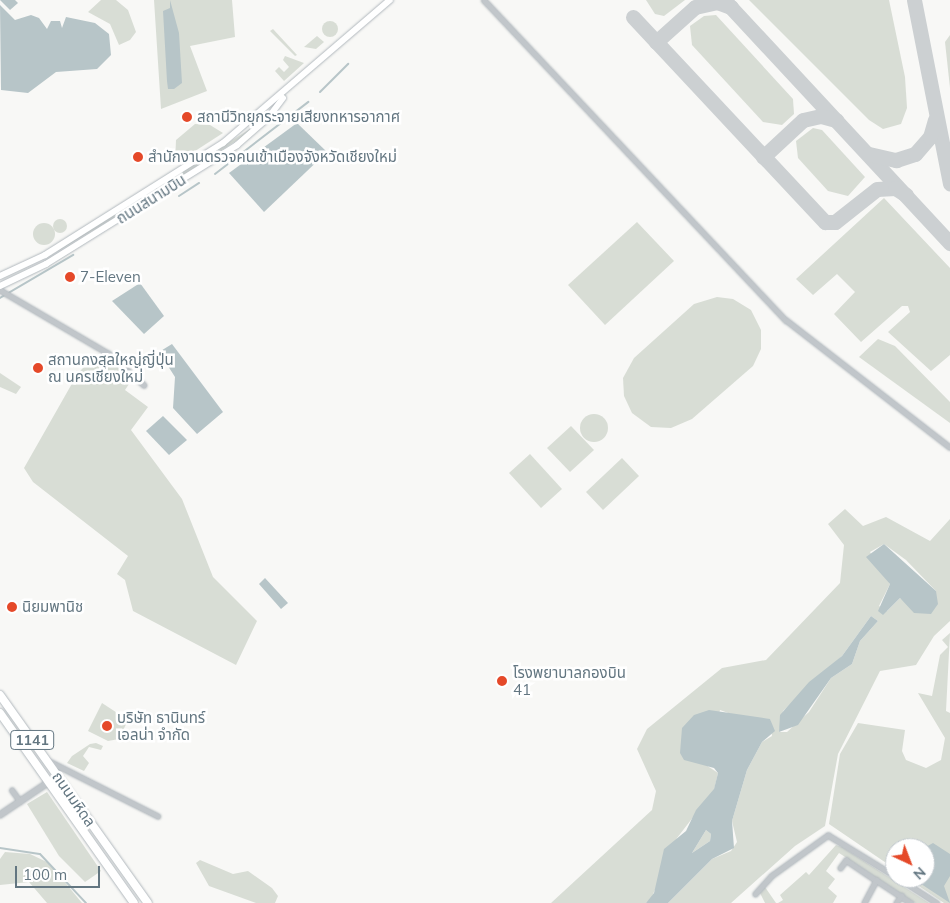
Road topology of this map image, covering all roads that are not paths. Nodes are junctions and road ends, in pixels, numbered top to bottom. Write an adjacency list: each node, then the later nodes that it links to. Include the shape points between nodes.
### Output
1 (390, 0): 3 (main road, ถนนสนามบิน)
2 (484, 0): 7 (street, via 786,320)
3 (286, 92): 4 (main road, ถนนสนามบิน, via 209,152 45,255); 5 (main road, ถนนสนามบิน, via 268,118 237,145)
4 (0, 276)
5 (3, 291): 6 (street, via 108,353)
6 (144, 385)
7 (950, 447)
8 (0, 695): 10 (main road, ถนนมหิดล / 1141)
9 (0, 713): 11 (main road, ถนนมหิดล / 1141)
10 (47, 760): 15 (street); 23 (main road, ถนนมหิดล / 1141)
11 (49, 782): 13 (street); 22 (main road, ถนนมหิดล / 1141)
12 (12, 790): 13 (street)
13 (20, 801): 14 (street)
14 (0, 815)
15 (158, 816)
16 (840, 868): 18 (street, via 849,861)
17 (885, 870): 20 (street, via 828,836 779,869)
18 (876, 880): 21 (street); 24 (street)
19 (914, 888): 27 (street)
20 (754, 894)
21 (901, 896): 25 (street); 26 (street)
22 (134, 903)
23 (148, 903)
24 (864, 903)
25 (896, 903)
26 (911, 903)
27 (937, 903)

